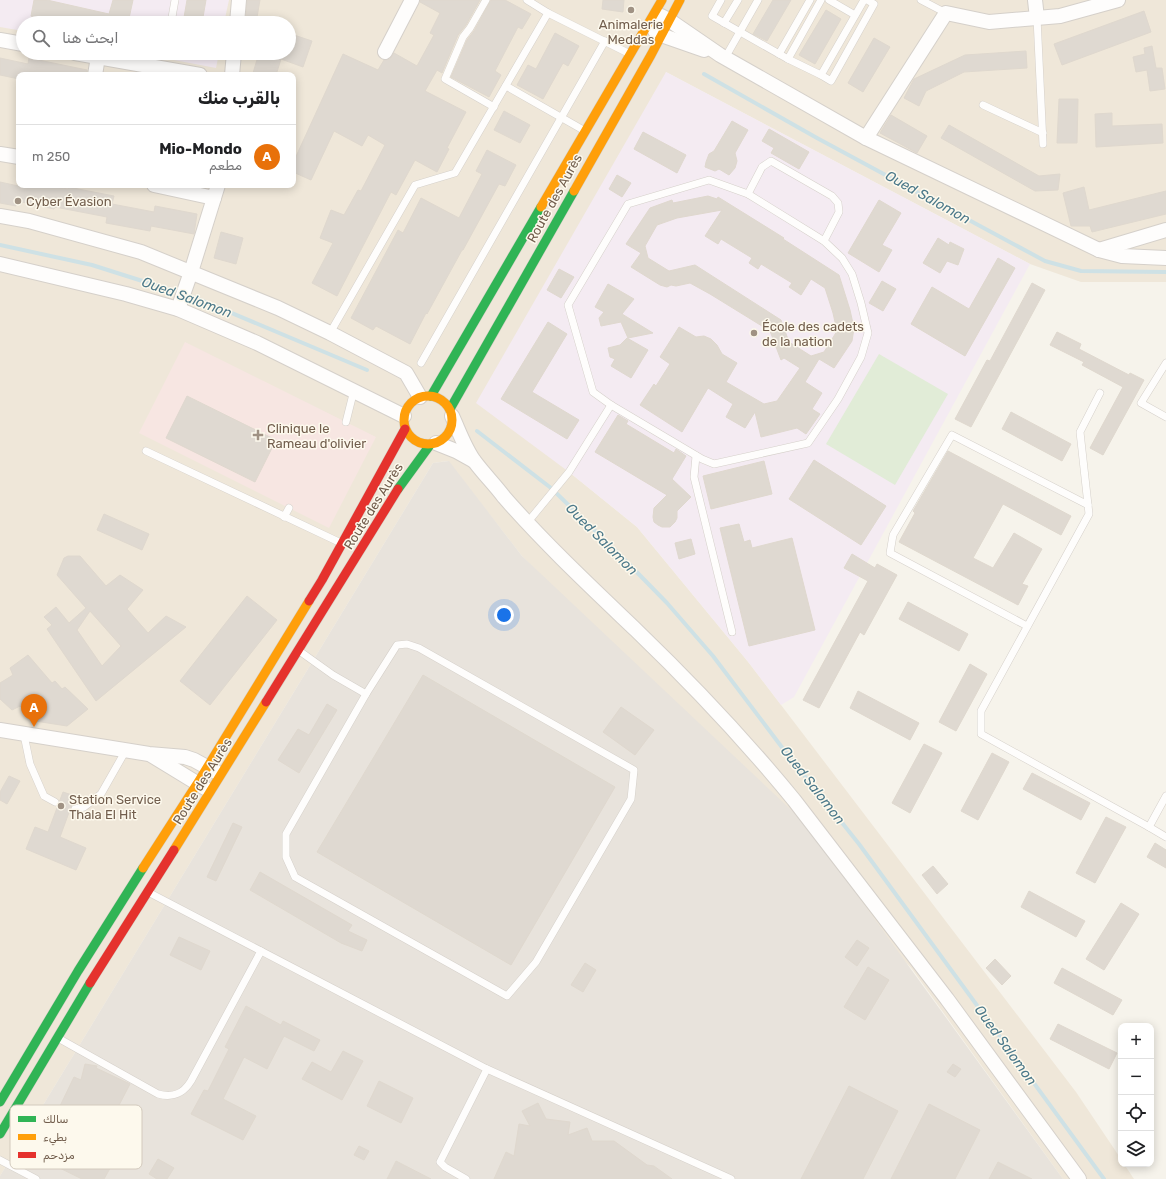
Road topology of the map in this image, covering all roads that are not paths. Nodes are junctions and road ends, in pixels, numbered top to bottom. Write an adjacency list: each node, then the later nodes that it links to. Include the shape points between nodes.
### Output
1 (175, 0): 23 (lane)
2 (239, 0): 24 (street)
3 (412, 0): 34 (street)
4 (486, 0): 48 (lane, via 463,37 446,79)
5 (527, 0): 19 (lane)
6 (662, 0): 20 (street, Route des Aurès)
7 (680, 0): 26 (street, Route des Aurès)
8 (721, 0): 27 (lane, via 712,16)
9 (738, 0): 27 (lane)
10 (758, 0): 29 (lane)
11 (810, 0): 35 (lane)
12 (822, 0): 38 (lane)
13 (829, 0): 22 (lane)
14 (864, 0): 22 (lane)
15 (867, 0): 45 (lane, via 874,4 831,81)
16 (921, 0): 21 (lane)
17 (1035, 0): 25 (street)
18 (1118, 0): 25 (street, via 1060,16)
19 (548, 13): 32 (lane); 46 (lane)
20 (655, 13): 26 (street); 28 (street, Route des Aurès)
21 (946, 13): 25 (street, via 989,22); 52 (street)
22 (855, 15): 45 (lane)
23 (172, 16)
24 (238, 16)
25 (1037, 18): 51 (lane)
26 (669, 20): 30 (street, Route des Aurès); 36 (street)
27 (724, 23): 29 (lane)
28 (648, 26): 30 (street); 37 (street, Route des Aurès)
29 (740, 32): 35 (lane); 36 (lane)
30 (661, 34): 36 (street); 37 (street, Route des Aurès)
31 (0, 40): 33 (street)
32 (605, 41): 37 (lane); 49 (lane)
33 (16, 43)
34 (385, 52)
35 (779, 54): 38 (lane)
36 (725, 58): 52 (street)
37 (638, 59): 50 (street, Route des Aurès); 74 (street, Route des Aurès)
38 (788, 59): 45 (lane)
39 (98, 60): 42 (street)
40 (115, 60): 43 (street)
41 (233, 60): 44 (street)
42 (96, 72)
43 (183, 72)
44 (232, 72)
45 (821, 75)
46 (506, 86): 48 (lane); 49 (lane)
47 (983, 105): 51 (lane)
48 (494, 107): 67 (lane, via 455,173 415,185)
49 (560, 117): 50 (lane); 68 (lane)
50 (585, 131): 72 (street, Route des Aurès)
51 (1043, 133): 53 (lane)
52 (866, 138): 62 (street)
53 (1043, 144)
54 (0, 154): 55 (street)
55 (16, 154)
56 (183, 188): 57 (street)
57 (216, 191): 65 (street)
58 (748, 194): 61 (lane); 61 (lane, via 762,167 771,161 832,196 838,203 839,212); 73 (lane, via 709,180 628,204 568,305 593,392)
59 (0, 216): 65 (street, via 29,221 141,252)
60 (1166, 230): 62 (street)
61 (824, 241): 80 (lane, via 842,258 852,274 868,333 861,357 838,399 808,443 714,464)
62 (1099, 250): 63 (street, via 1122,256)
63 (1166, 258)
64 (0, 264): 66 (street, via 126,294)
65 (191, 272): 66 (street); 67 (street)
66 (178, 310): 70 (street, via 257,343)
67 (330, 332): 72 (street, via 406,373)
68 (421, 363)
69 (1166, 363): 75 (lane, via 1141,403)
70 (354, 390): 76 (lane); 77 (street)
71 (1100, 393): 82 (lane, via 1080,432)
72 (425, 396): 74 (street, via 442,400); 77 (street, via 409,404)
73 (611, 405): 80 (lane); 85 (lane, via 564,478)
74 (451, 413): 78 (street, via 451,429 447,435); 81 (street)
75 (1166, 417)
76 (346, 422)
77 (404, 422): 78 (street, via 407,434 415,441); 86 (street, Route des Aurès)
78 (433, 444): 81 (street, via 456,451); 89 (street, Route des Aurès, via 406,477)
79 (146, 451): 84 (lane)
80 (696, 456): 88 (lane, via 694,477)
81 (474, 462): 85 (street)
82 (1088, 505): 87 (lane, via 1089,514); 87 (lane, via 952,435 892,535 890,553)
83 (289, 508): 84 (lane)
84 (284, 516): 86 (lane)
85 (527, 523): 118 (street, via 688,681 771,771 947,999)
86 (342, 543): 95 (street, Route des Aurès)
87 (1028, 626): 102 (lane, via 981,711 981,734)
88 (732, 632)
89 (298, 650): 90 (lane); 96 (street, Route des Aurès)
90 (366, 694): 90 (lane, via 286,834 286,856 295,876 507,996 536,962 631,799 634,770 419,648 407,644 397,645)
91 (0, 730): 92 (street)
92 (24, 735): 93 (street); 100 (lane, via 30,764 44,796)
93 (126, 750): 94 (street); 101 (lane, via 101,794 84,807)
94 (149, 754): 95 (street, via 189,758); 97 (street)
95 (207, 767): 96 (street); 97 (street, Route des Aurès)
96 (221, 776): 98 (street, Route des Aurès)
97 (197, 784): 98 (street); 108 (street, Route des Aurès, via 78,971)
98 (211, 792): 104 (street, Route des Aurès)
99 (1166, 796): 102 (lane)
100 (55, 802)
101 (75, 809)
102 (1149, 827): 103 (lane)
103 (1166, 837)
104 (147, 892): 105 (lane); 106 (street, Route des Aurès)
105 (261, 951): 106 (lane, via 187,1088 174,1096 158,1094); 107 (lane)
106 (57, 1038): 109 (street, Route des Aurès)
107 (487, 1069): 116 (lane, via 440,1162 445,1168); 117 (lane)
108 (0, 1102)
109 (17, 1105)
110 (10, 1117): 111 (street, Route des Aurès)
111 (0, 1134)
112 (0, 1160): 113 (lane)
113 (10, 1165)
114 (17, 1169): 115 (lane)
115 (36, 1179)
116 (466, 1179)
117 (731, 1179)
118 (1079, 1179)

